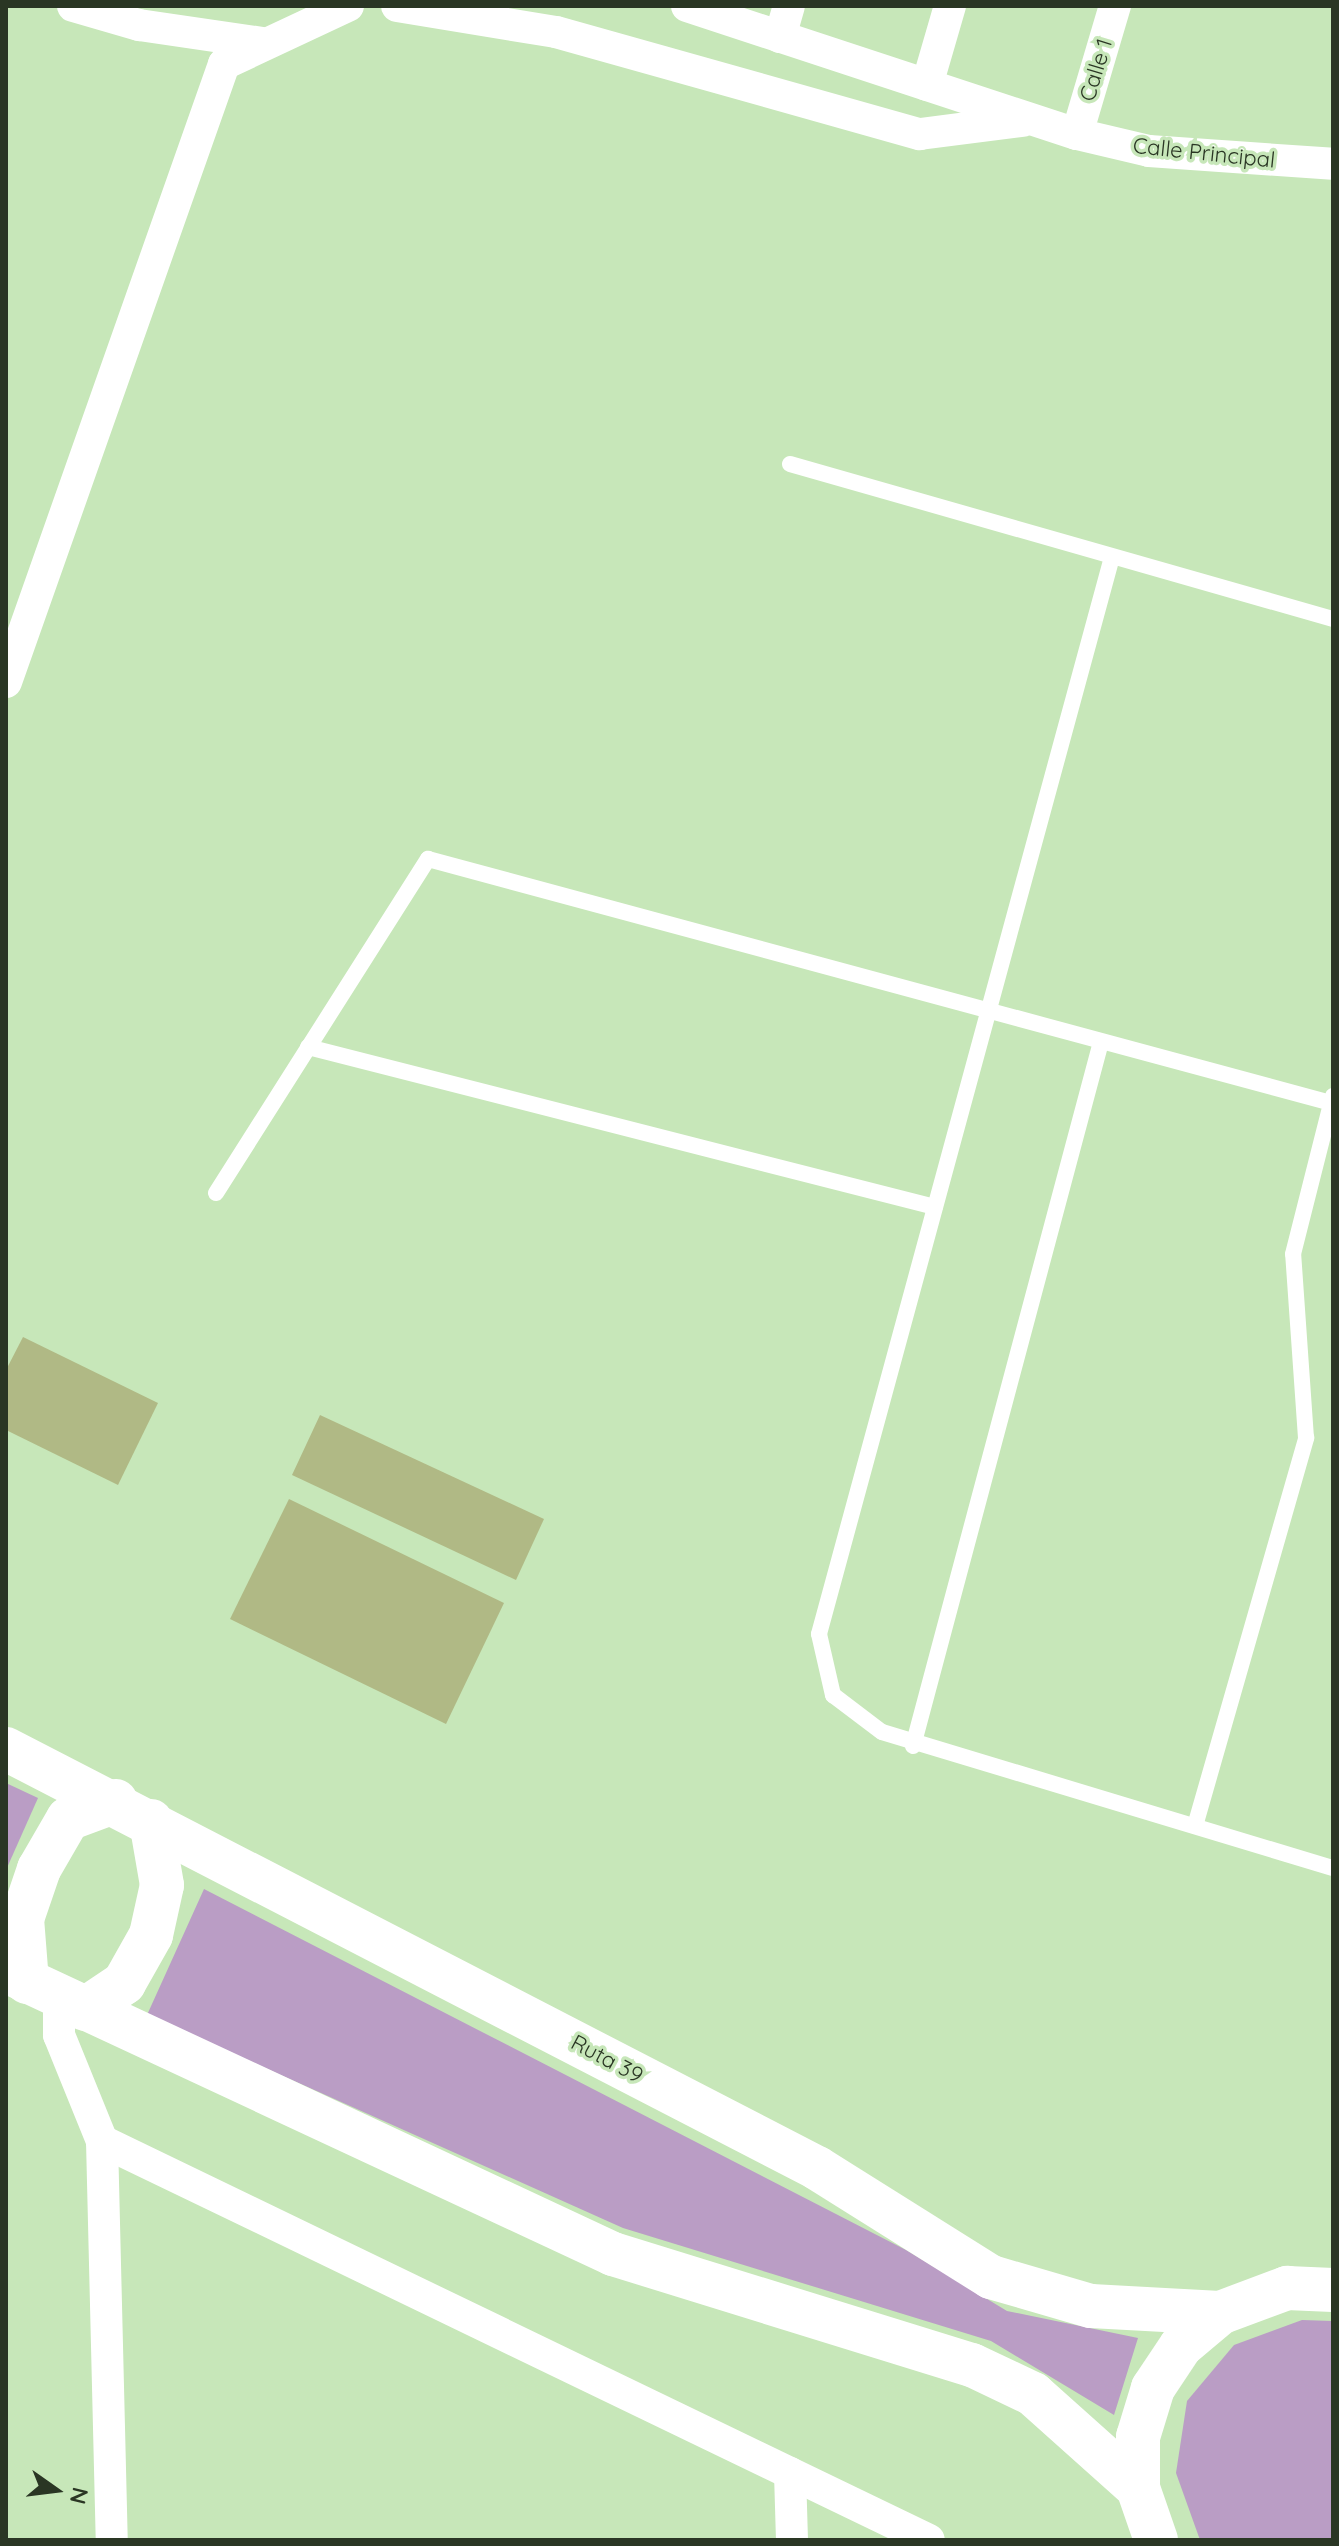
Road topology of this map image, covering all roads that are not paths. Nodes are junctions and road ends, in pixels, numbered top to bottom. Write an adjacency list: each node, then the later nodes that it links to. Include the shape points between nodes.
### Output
1 (73, 6): 9 (street, via 139,25)
2 (348, 6): 9 (street)
3 (397, 6): 11 (street, via 556,32 920,134)
4 (687, 6): 8 (street, Calle Principal)
5 (789, 6): 8 (street)
6 (950, 6): 10 (street)
7 (1115, 6): 12 (street, Calle 1)
8 (780, 37): 10 (street, Calle Principal)
9 (263, 43): 17 (street, via 224,64)
10 (927, 85): 11 (street, Calle Principal)
11 (1033, 120): 12 (street, Calle Principal)
12 (1077, 134): 13 (street, Calle Principal, via 1149,151)
13 (1333, 164)
14 (790, 464): 15 (lane)
15 (1112, 557): 16 (lane); 18 (lane)
16 (1333, 619)
17 (6, 682)
18 (988, 1013): 19 (lane); 20 (lane, via 428,859); 23 (lane)
19 (1101, 1042): 21 (lane); 24 (lane)
20 (308, 1047): 22 (lane); 23 (lane)
21 (1332, 1099): 27 (lane, via 1293,1254 1306,1438)
22 (216, 1193)
23 (935, 1207): 24 (lane, via 819,1634 833,1695)
24 (913, 1746): 27 (lane)
25 (6, 1749): 26 (main road, Ruta 39)
26 (133, 1811): 29 (main road, via 68,1819 39,1869 22,1919); 29 (main road, via 162,1885 151,1935 124,1983); 34 (main road, Ruta 39, via 817,2168 991,2277 1091,2306)
27 (1195, 1826): 28 (lane)
28 (1333, 1868)
29 (44, 1990): 30 (street); 36 (main road, via 613,2254 972,2365 1033,2394)
30 (102, 2141): 35 (street); 37 (street)
31 (1333, 2277): 32 (main road)
32 (1287, 2288): 33 (main road); 34 (main road)
33 (1333, 2290)
34 (1220, 2313): 36 (main road, via 1181,2346 1153,2388 1138,2437)
35 (790, 2473): 38 (street); 39 (street)
36 (1138, 2488): 40 (main road)
37 (112, 2540)
38 (792, 2540)
39 (929, 2540)
40 (1156, 2540)

